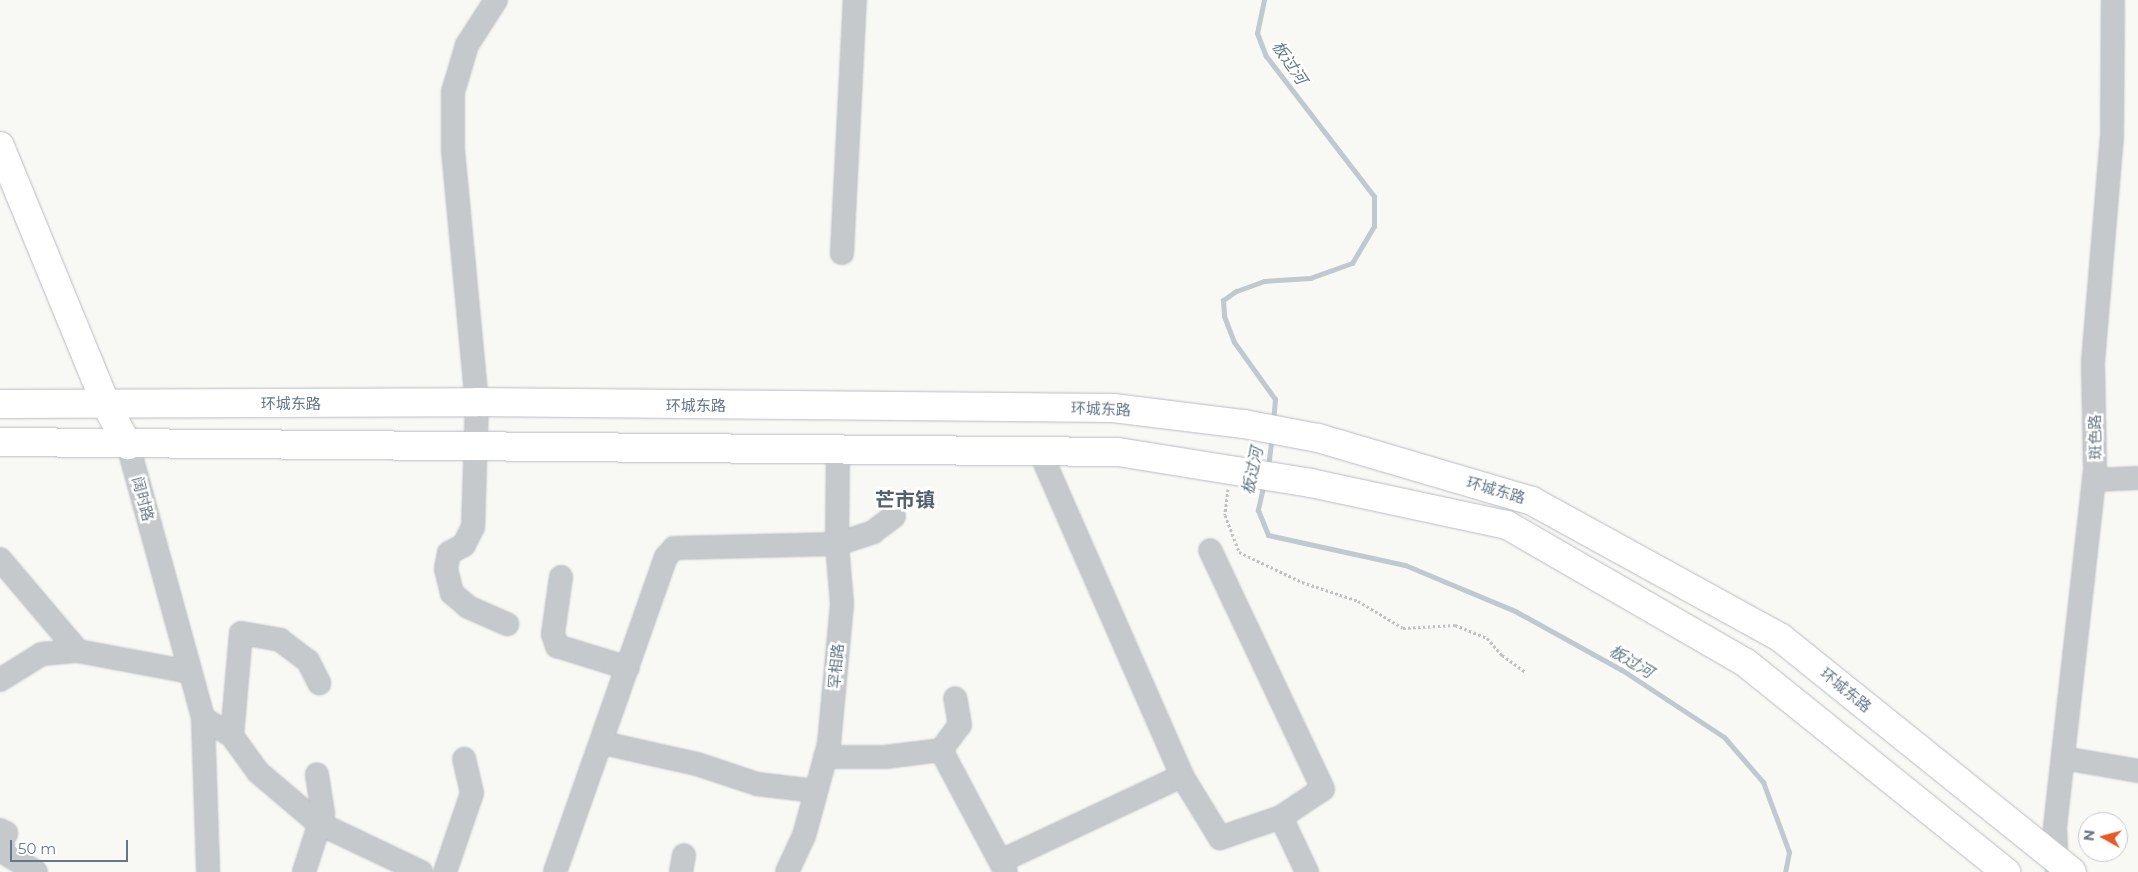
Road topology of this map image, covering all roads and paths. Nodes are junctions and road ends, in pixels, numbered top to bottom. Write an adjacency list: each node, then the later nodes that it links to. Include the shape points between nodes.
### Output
1 (496, 0): 6 (street, via 467,45 453,92 453,150)
2 (855, 0): 5 (street)
3 (2113, 0): 16 (street, 斑色路, via 2112,134 2093,362)
4 (0, 146): 8 (main road, 阔时路)
5 (842, 253)
6 (477, 402): 8 (main road, 环城东路); 11 (street); 47 (main road, 环城东路, via 1113,408 1244,424 1318,438 1532,501 1781,638)
7 (0, 404): 8 (main road, 环城东路)
8 (106, 405): 10 (main road, 阔时路)
9 (0, 442): 10 (main road, 环城东路)
10 (128, 445): 11 (main road, 环城东路); 25 (street, 阔时路)
11 (475, 445): 12 (main road, 环城东路); 22 (street, via 473,527 464,545 450,553 446,569 452,593)
12 (838, 452): 13 (main road, 环城东路); 18 (street, 罕相路)
13 (1040, 452): 14 (main road, 环城东路, via 1118,452); 39 (street)
14 (1233, 469): 26 (path, via 1225,515 1239,552 1302,582 1358,601 1403,628 1455,625 1487,638); 56 (main road, 环城东路, via 1507,525 1746,663)
15 (2138, 478): 16 (street)
16 (2094, 480): 35 (street, 斑色路)
17 (894, 516): 18 (street, via 873,532)
18 (836, 544): 24 (street, via 674,548 666,557); 34 (street, 罕相路, via 842,604)
19 (1210, 550): 41 (street, via 1323,789)
20 (0, 559): 23 (street)
21 (561, 577): 24 (street, via 553,634 557,646)
22 (507, 624)
23 (78, 651): 25 (street); 27 (street, via 42,654)
24 (628, 668): 32 (street)
25 (190, 672): 30 (street, 阔时路)
26 (1524, 672)
27 (0, 680)
28 (319, 682): 31 (street, via 308,661 280,640 241,633)
29 (955, 698): 33 (street, via 960,725)
30 (203, 718): 31 (street); 49 (street, 阔时路)
31 (232, 736): 42 (street, via 258,772)
32 (603, 743): 40 (street, via 697,764 757,784); 53 (street)
33 (942, 750): 34 (street, via 885,757); 46 (street)
34 (825, 757): 40 (street, 罕相路)
35 (2063, 758): 37 (street); 47 (street, 斑色路, via 2055,827)
36 (464, 759): 52 (street, via 472,793)
37 (2138, 771)
38 (318, 774): 42 (street, via 324,813)
39 (1182, 776): 41 (street, via 1220,838); 46 (street)
40 (816, 792): 54 (street, 罕相路, via 804,836)
41 (1280, 817): 55 (street)
42 (318, 823): 50 (street); 51 (street)
43 (0, 830): 44 (street, via 6,833)
44 (0, 846)
45 (0, 850): 48 (street)
46 (1004, 866)
47 (2062, 868)
48 (36, 872)
49 (208, 872)
50 (304, 872)
51 (421, 872)
52 (444, 872)
53 (555, 872)
54 (787, 872)
55 (1307, 872)
56 (2006, 872)

